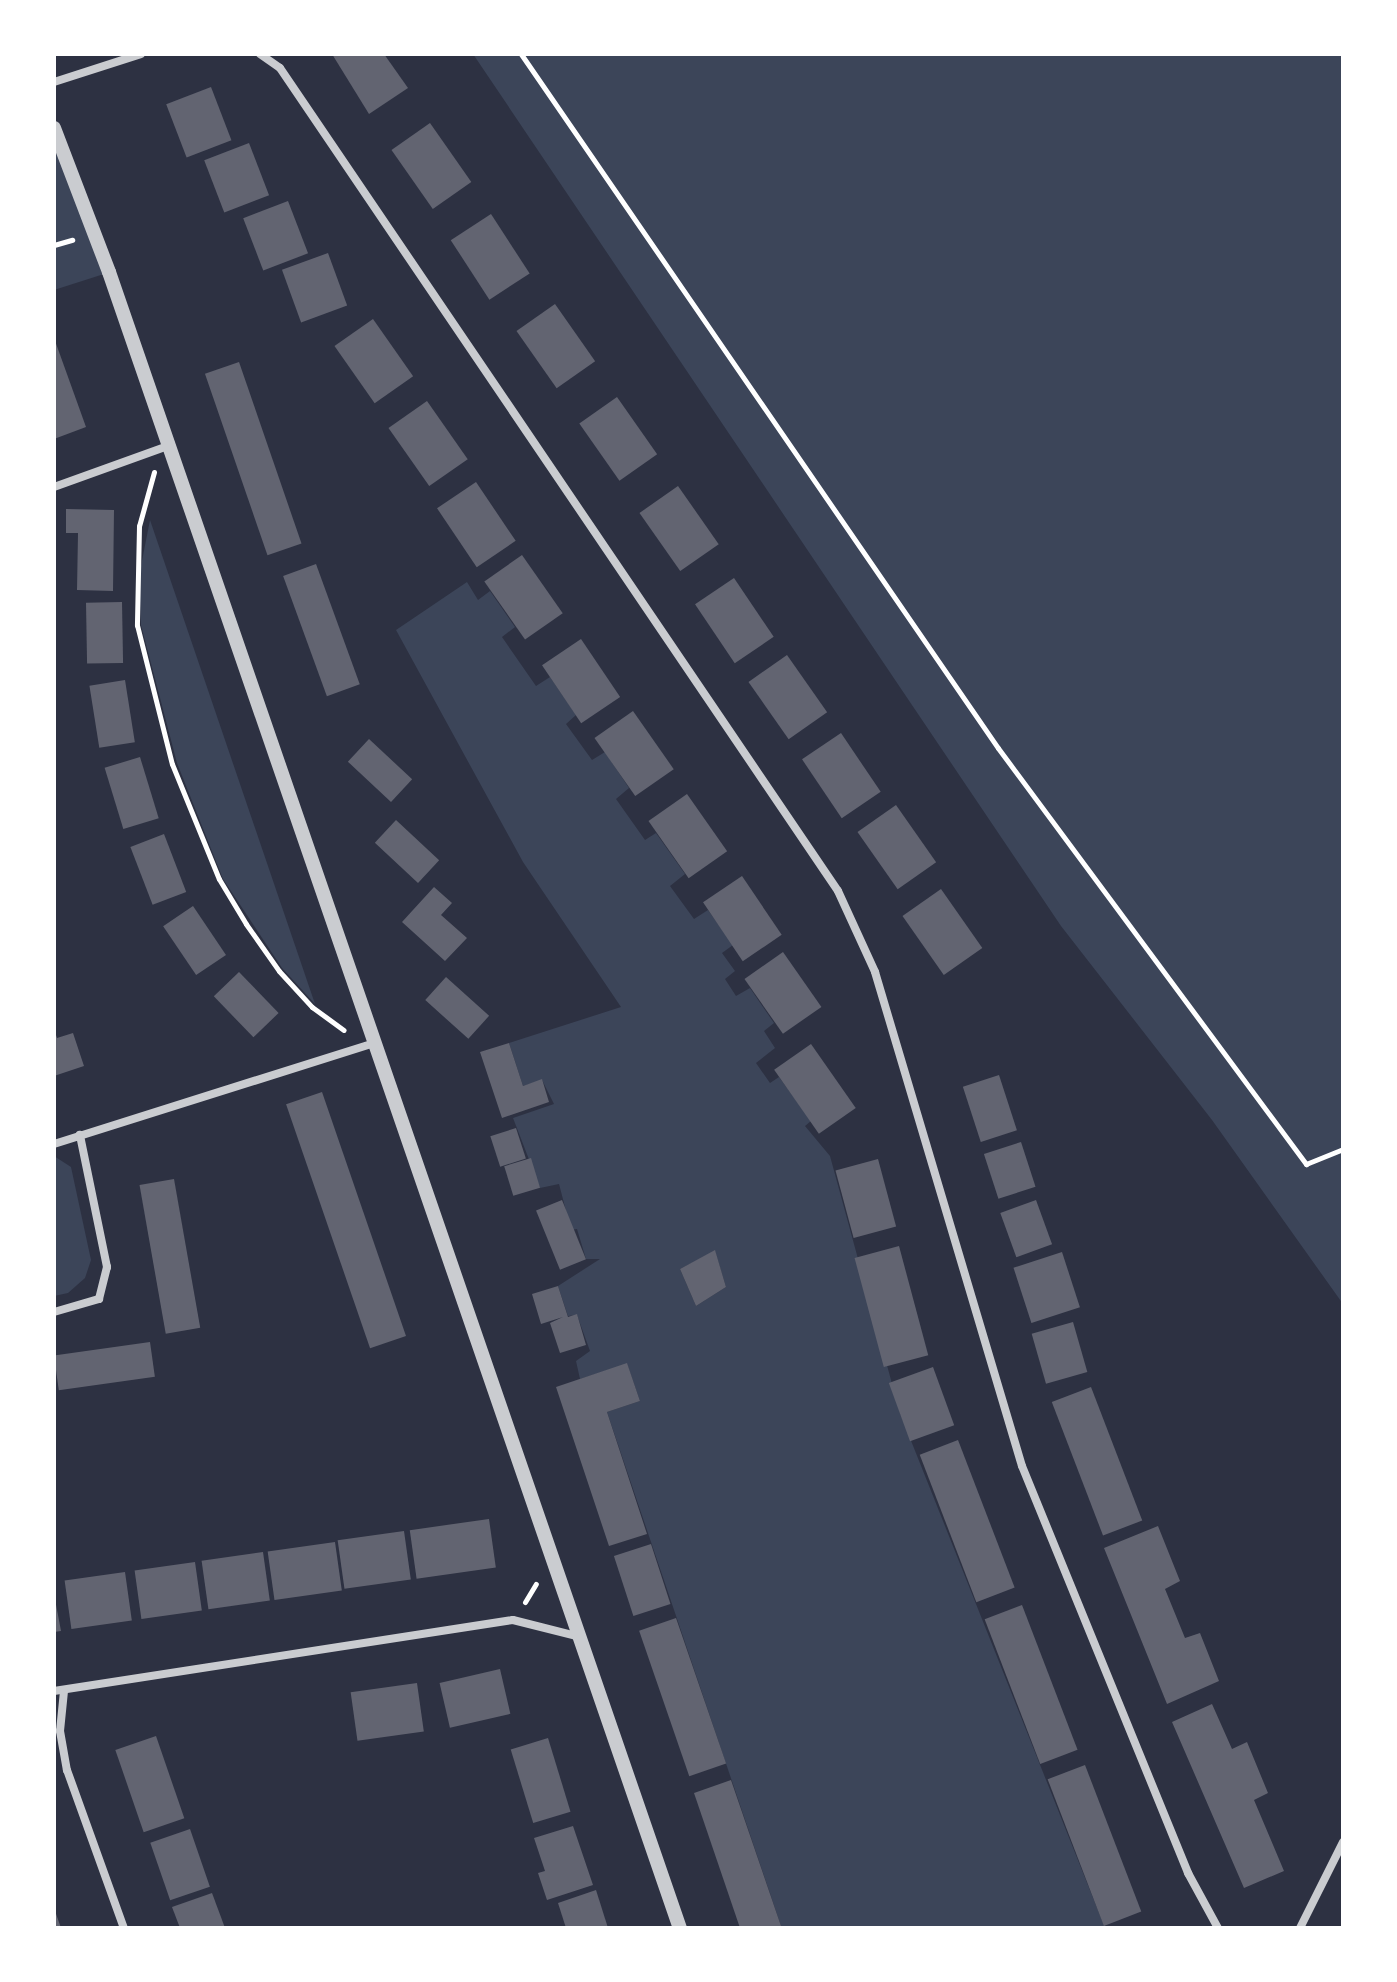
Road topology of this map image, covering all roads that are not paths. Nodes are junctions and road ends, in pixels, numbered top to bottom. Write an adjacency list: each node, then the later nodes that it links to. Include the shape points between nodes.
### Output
1 (141, 54): 3 (street)
2 (260, 54): 16 (street, via 280,68 838,891 875,972 1022,1466 1188,1873)
3 (54, 82)
4 (54, 128): 5 (street)
5 (168, 446): 6 (street); 7 (street)
6 (54, 487)
7 (374, 1043): 8 (street); 11 (street)
8 (80, 1135): 9 (street); 10 (street, via 107,1267 99,1299)
9 (54, 1144)
10 (54, 1312)
11 (580, 1637): 12 (street, via 513,1620); 15 (street)
12 (59, 1691): 14 (street, via 67,1770)
13 (1343, 1842): 17 (street)
14 (124, 1928)
15 (680, 1928)
16 (1218, 1928)
17 (1300, 1928)

